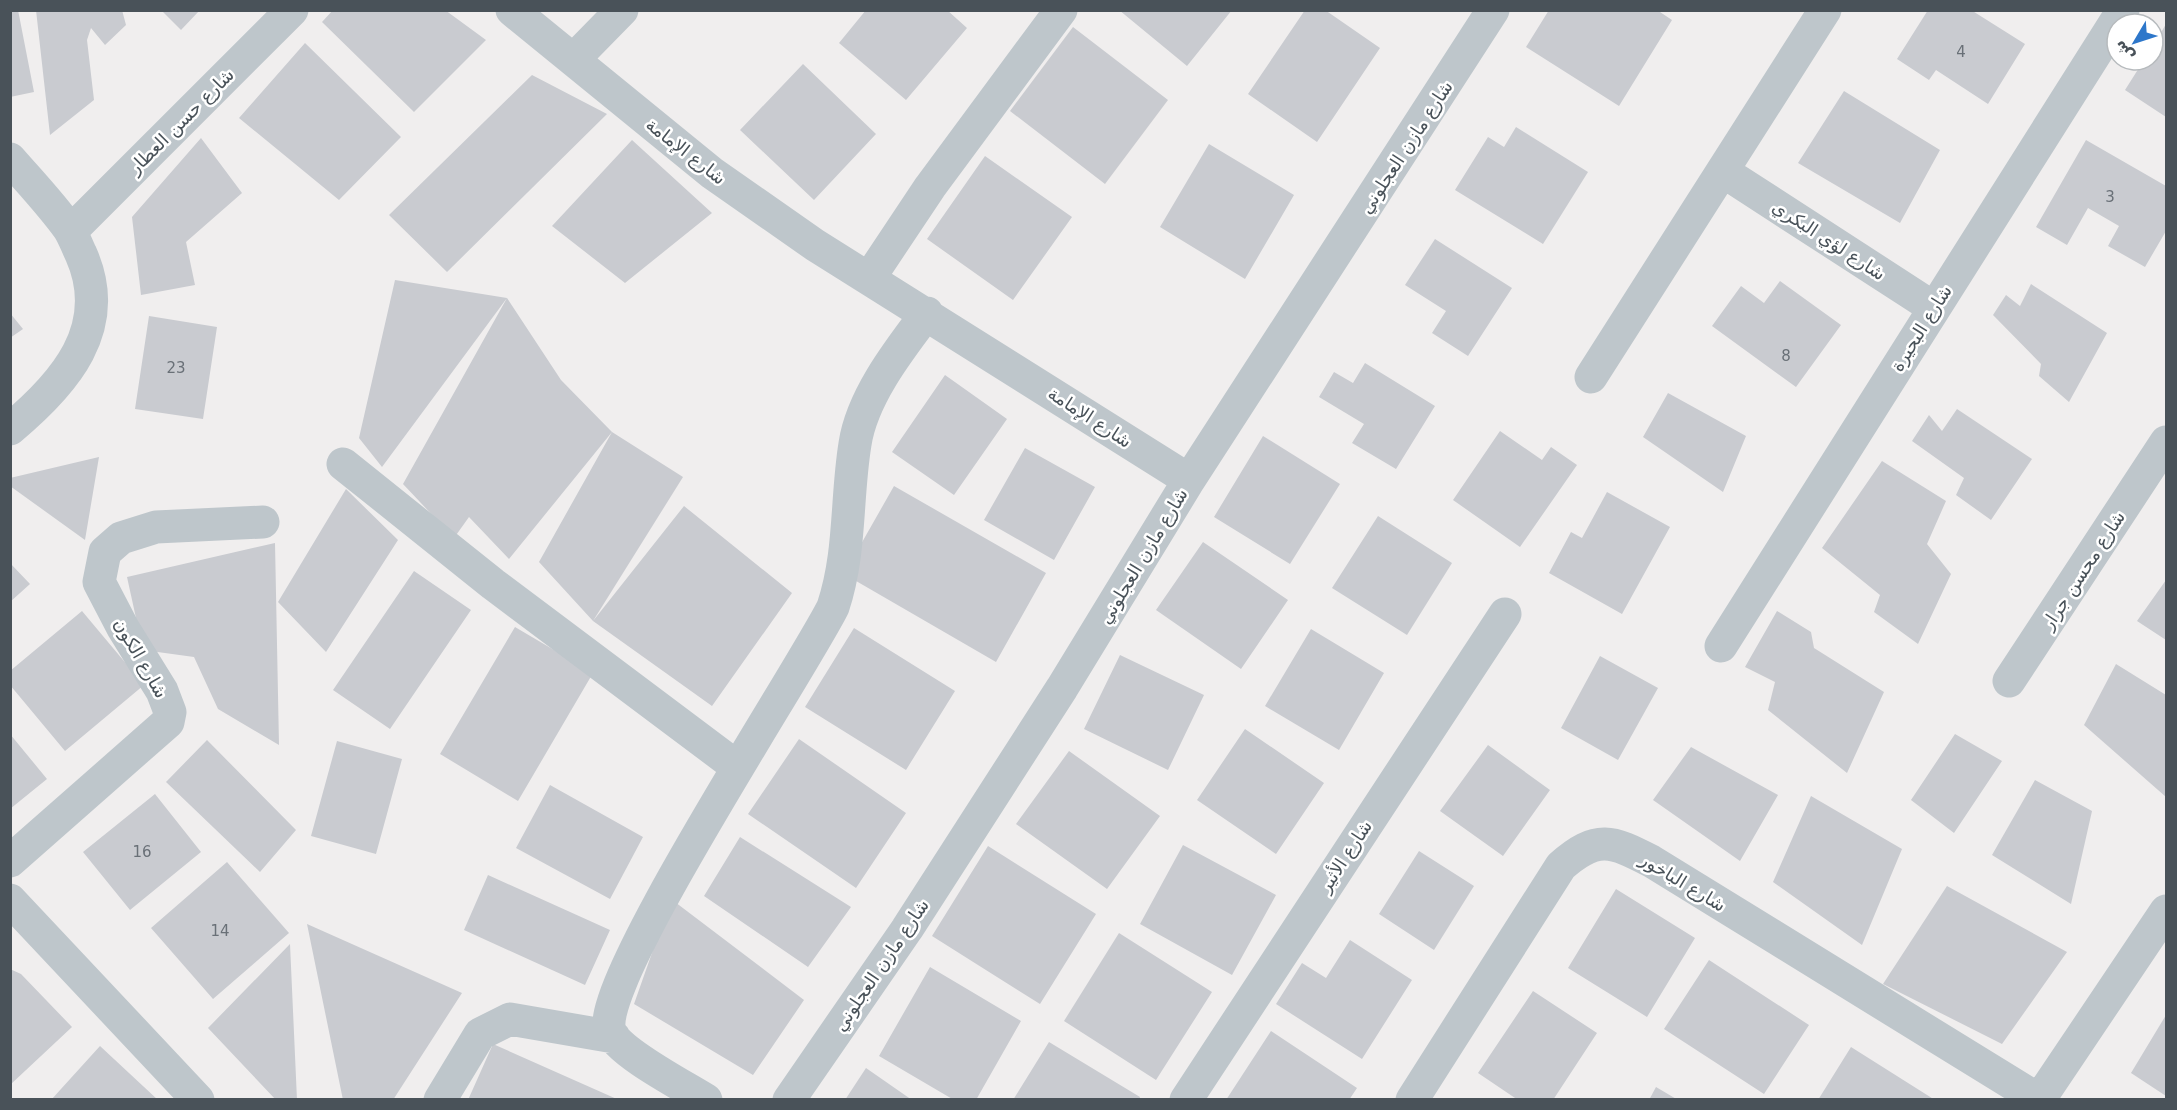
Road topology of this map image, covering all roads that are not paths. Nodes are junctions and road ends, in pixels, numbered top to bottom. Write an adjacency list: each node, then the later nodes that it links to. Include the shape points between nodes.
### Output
1 (292, 10): 11 (street, شارع حسن العطار)
2 (512, 10): 8 (street, شارع الإمامة)
3 (622, 10): 8 (street)
4 (1061, 10): 12 (street, via 930,187)
5 (1493, 10): 19 (street, شارع مازن العجلوني)
6 (1825, 10): 10 (street)
7 (2122, 10): 13 (street, شارع البحيرة)
8 (574, 59): 12 (street, شارع الإمامة, via 712,173)
9 (10, 159): 11 (street)
10 (1724, 172): 13 (street, شارع لؤي البكري); 15 (street)
11 (71, 231): 16 (street, via 88,269 93,298 88,331 74,362 44,401)
12 (870, 278): 14 (street, شارع الإمامة)
13 (1934, 308): 22 (street, شارع البحيرة)
14 (927, 313): 19 (street, شارع الإمامة); 24 (street, via 892,359 859,427 848,535 833,607)
15 (1591, 378)
16 (10, 429)
17 (2163, 456): 23 (street, شارع محسن جرار)
18 (343, 464): 24 (street, via 493,584)
19 (1189, 480): 32 (street, شارع مازن العجلوني, via 933,889)
20 (263, 522): 25 (street, شارع الكون, via 156,527 122,538 105,552 99,582 162,691 170,712 168,722)
21 (1505, 614): 33 (street, شارع الأثير)
22 (1721, 646)
23 (2009, 681)
24 (737, 767): 28 (street, via 657,909 616,994 608,1022)
25 (10, 861)
26 (10, 900): 29 (street)
27 (2166, 911): 35 (street)
28 (614, 1037): 30 (street, via 510,1019 480,1034); 31 (street, via 629,1051)
29 (198, 1100)
30 (440, 1100)
31 (706, 1100)
32 (789, 1100)
33 (1186, 1100)
34 (1412, 1100): 35 (street, شارع الباخور, via 1561,866 1575,854 1602,842 1618,844 1651,861)
35 (2039, 1100)

